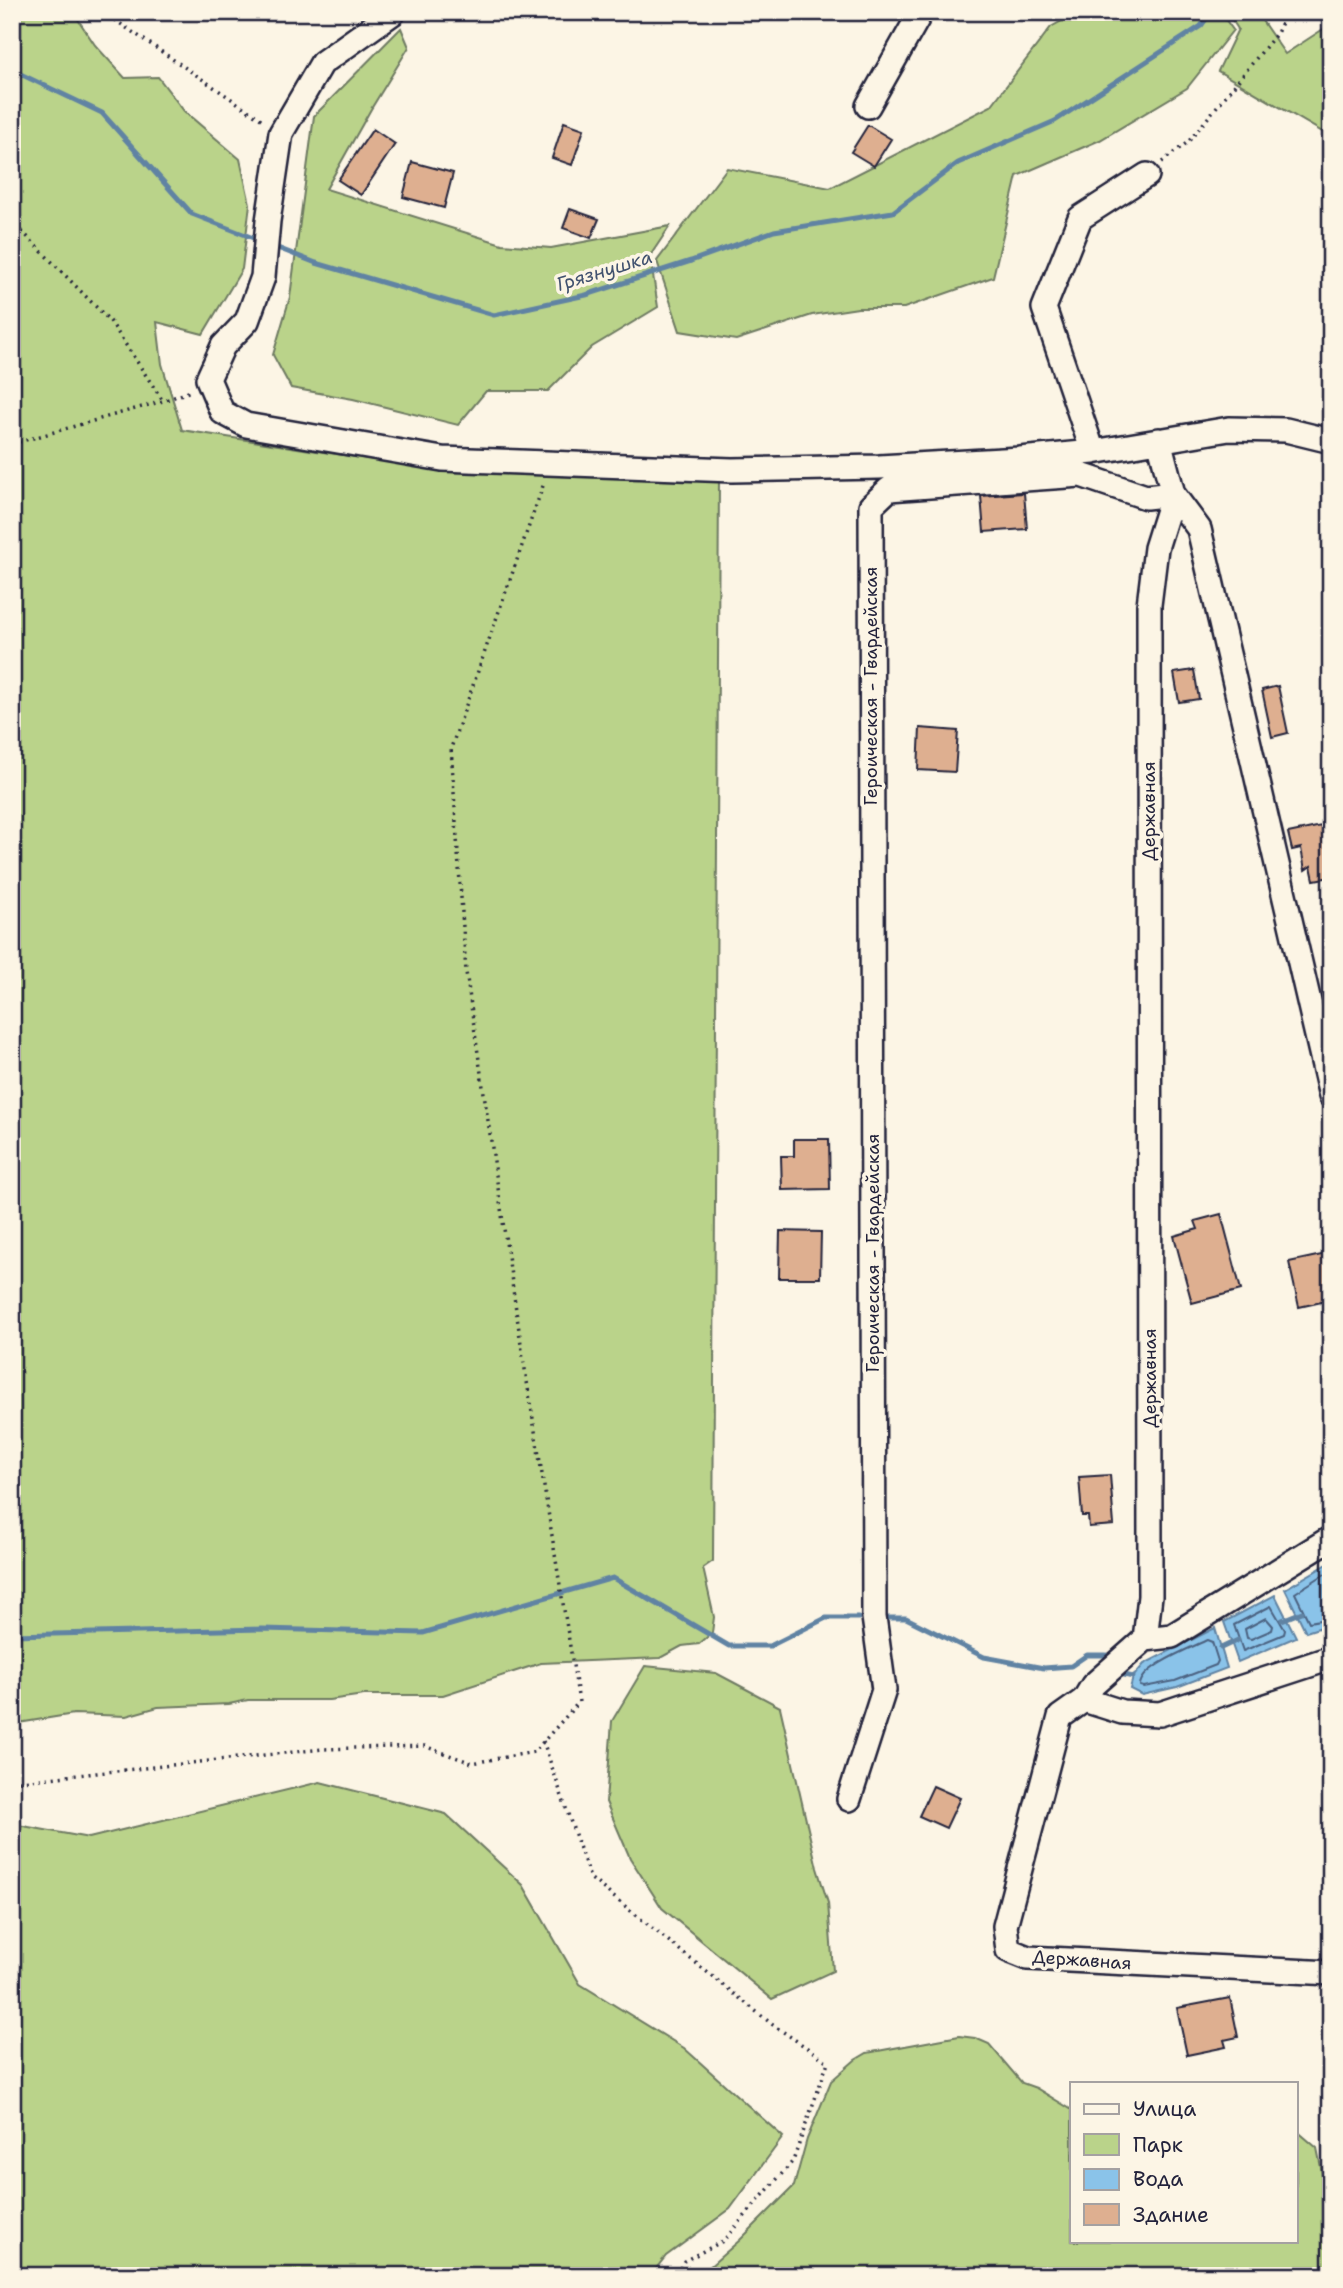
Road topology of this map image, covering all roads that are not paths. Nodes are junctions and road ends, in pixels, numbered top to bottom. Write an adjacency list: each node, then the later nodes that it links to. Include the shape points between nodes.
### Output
1 (394, 12): 7 (street, via 322,63 281,133 263,277 247,321 223,346 208,379 222,412 246,425 442,459 759,469 879,467)
2 (921, 12): 3 (street)
3 (868, 106)
4 (1147, 174): 7 (street, via 1080,218 1044,308)
5 (1159, 440): 6 (street, via 1229,429 1286,430); 7 (street); 8 (street)
6 (1331, 441)
7 (1093, 452)
8 (1172, 494): 9 (street, via 1199,529); 11 (street, Державная, via 1156,548 1149,605 1150,1596); 14 (street, Героическая - Гвардейская, via 1146,497 1081,475 889,489 871,506 874,1617 884,1690)
9 (1331, 1097)
10 (1331, 1538): 11 (street, via 1172,1636)
11 (1145, 1639): 13 (street, Державная, via 1093,1685)
12 (1331, 1658): 13 (street, via 1160,1714 1122,1712)
13 (1084, 1700): 15 (street, Державная, via 1060,1717 1005,1926 1007,1950 1028,1958)
14 (849, 1800)
15 (1331, 1973)

